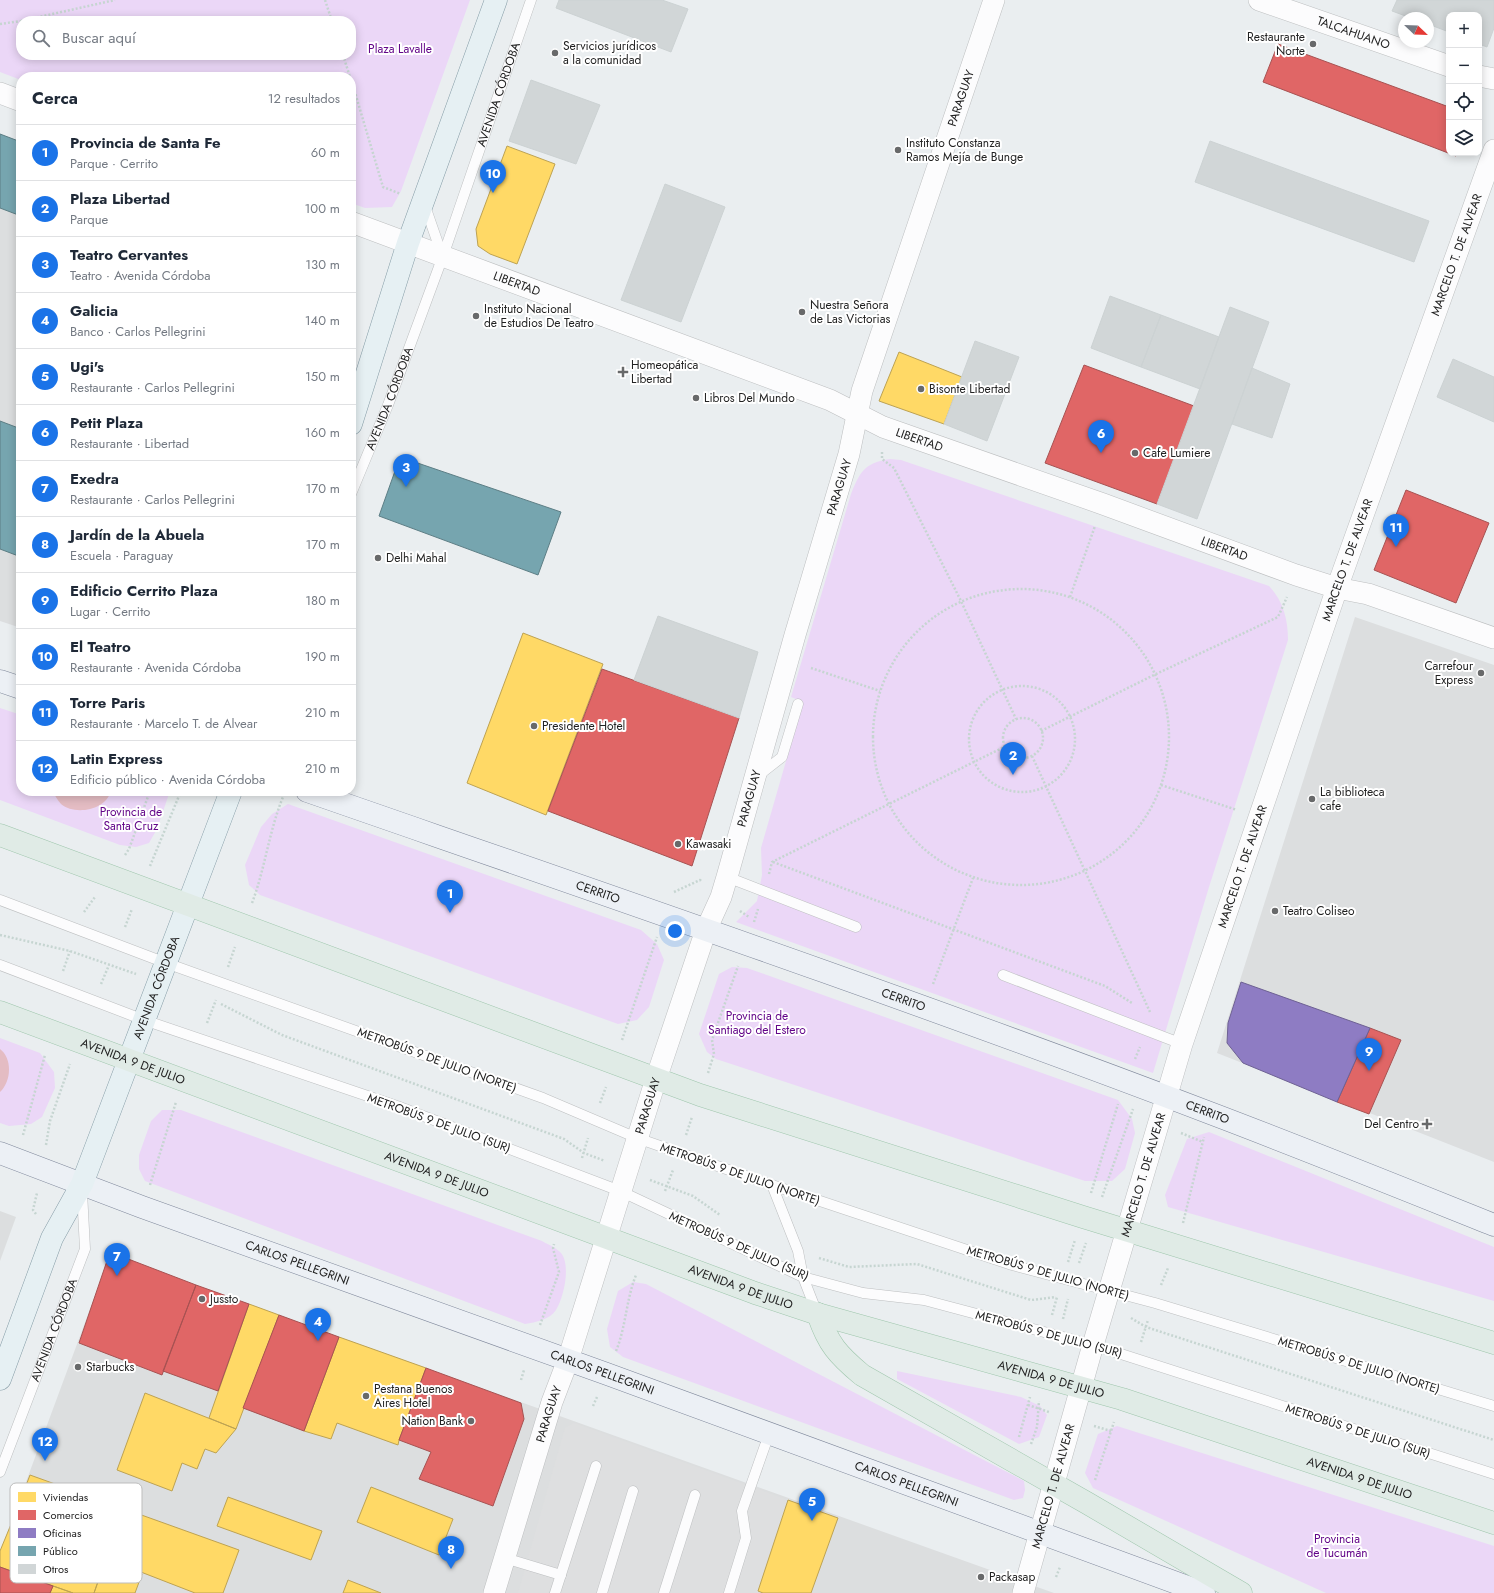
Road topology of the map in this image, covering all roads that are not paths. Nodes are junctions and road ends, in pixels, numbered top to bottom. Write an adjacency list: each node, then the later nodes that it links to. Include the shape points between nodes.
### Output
1 (496, 0): 11 (main road)
2 (532, 0): 14 (lane, AVENIDA CÓRDOBA)
3 (994, 0): 16 (street, PARAGUAY, via 862,391)
4 (1258, 0): 5 (street, TALCAHUANO)
5 (1446, 65)
6 (1482, 77): 7 (street)
7 (1494, 79)
8 (0, 93): 9 (street)
9 (16, 99)
10 (1494, 150): 18 (street, MARCELO T. DE ALVEAR)
11 (424, 203): 13 (main road); 14 (lane)
12 (356, 224): 13 (street, LIBERTAD)
13 (408, 243): 14 (street, LIBERTAD); 15 (main road)
14 (443, 256): 16 (street, LIBERTAD, via 830,400); 17 (lane, AVENIDA CÓRDOBA, via 388,405)
15 (356, 408)
16 (858, 414): 18 (street, LIBERTAD, via 883,427); 23 (street, PARAGUAY, via 849,454)
17 (356, 482)
18 (1336, 588): 19 (street, LIBERTAD, via 1368,594); 37 (street, MARCELO T. DE ALVEAR)
19 (1494, 638)
20 (0, 681): 21 (street)
21 (16, 686)
22 (798, 704): 23 (lane, via 782,757)
23 (756, 777): 27 (street, PARAGUAY)
24 (229, 796): 29 (main road, AVENIDA CÓRDOBA)
25 (321, 796): 31 (street, CERRITO)
26 (0, 835): 29 (highway)
27 (728, 877): 30 (lane); 31 (street, PARAGUAY)
28 (0, 900): 33 (lane, METROBÚS 9 DE JULIO (NORTE), via 79,930)
29 (188, 904): 33 (main road, AVENIDA CÓRDOBA); 39 (highway)
30 (856, 926)
31 (706, 930): 39 (street, PARAGUAY); 40 (street, CERRITO)
32 (0, 965): 36 (lane, METROBÚS 9 DE JULIO (SUR))
33 (162, 973): 36 (main road, AVENIDA CÓRDOBA); 41 (lane, METROBÚS 9 DE JULIO (NORTE), via 543,1098)
34 (1003, 975): 37 (lane)
35 (0, 1012): 38 (highway, AVENIDA 9 DE JULIO)
36 (144, 1020): 38 (main road, AVENIDA CÓRDOBA); 45 (lane, METROBÚS 9 DE JULIO (SUR), via 397,1106)
37 (1182, 1044): 40 (street, MARCELO T. DE ALVEAR)
38 (128, 1060): 43 (main road, AVENIDA CÓRDOBA); 48 (highway, AVENIDA 9 DE JULIO)
39 (656, 1079): 41 (street, PARAGUAY); 47 (highway)
40 (1167, 1097): 46 (street, CERRITO); 47 (street, MARCELO T. DE ALVEAR)
41 (637, 1138): 44 (lane, METROBÚS 9 DE JULIO (NORTE)); 45 (street, PARAGUAY)
42 (8, 1156): 43 (street, CARLOS PELLEGRINI)
43 (82, 1184): 54 (street, CARLOS PELLEGRINI); 55 (main road, AVENIDA CÓRDOBA, via 52,1238); 60 (lane, AVENIDA CÓRDOBA, via 85,1248)
44 (772, 1185): 49 (lane, via 798,1251); 50 (lane, METROBÚS 9 DE JULIO (NORTE), via 1012,1265)
45 (620, 1191): 48 (street, PARAGUAY); 49 (lane, METROBÚS 9 DE JULIO (SUR))
46 (1494, 1225)
47 (1127, 1230): 50 (street, MARCELO T. DE ALVEAR); 52 (highway)
48 (606, 1238): 51 (highway, AVENIDA 9 DE JULIO); 54 (street, PARAGUAY)
49 (803, 1277): 51 (lane); 53 (lane, METROBÚS 9 DE JULIO (SUR), via 863,1293 924,1300)
50 (1107, 1300): 53 (street, MARCELO T. DE ALVEAR); 57 (lane, METROBÚS 9 DE JULIO (NORTE), via 1154,1303)
51 (818, 1314): 56 (highway, AVENIDA 9 DE JULIO); 62 (highway, via 825,1335 832,1346 862,1375)
52 (1494, 1343)
53 (1093, 1345): 56 (street, MARCELO T. DE ALVEAR); 61 (lane, METROBÚS 9 DE JULIO (SUR))
54 (568, 1360): 58 (street, CARLOS PELLEGRINI); 67 (street, PARAGUAY, via 552,1402)
55 (0, 1379)
56 (1082, 1387): 62 (street, MARCELO T. DE ALVEAR); 65 (highway, AVENIDA 9 DE JULIO)
57 (1494, 1406)
58 (769, 1434): 66 (street, CARLOS PELLEGRINI); 73 (lane, via 742,1511 746,1538)
59 (596, 1466): 68 (lane)
60 (0, 1472)
61 (1494, 1474)
62 (1053, 1483): 66 (street, MARCELO T. DE ALVEAR); 76 (highway)
63 (633, 1491): 71 (lane)
64 (695, 1496): 72 (lane)
65 (1494, 1523)
66 (1040, 1533): 74 (street, MARCELO T. DE ALVEAR); 75 (street, CARLOS PELLEGRINI)
67 (505, 1558): 68 (lane); 69 (street, PARAGUAY)
68 (561, 1575): 70 (lane)
69 (494, 1593)
70 (555, 1593)
71 (602, 1593)
72 (664, 1593)
73 (729, 1593)
74 (1023, 1593)
75 (1204, 1593)
76 (1240, 1593)

